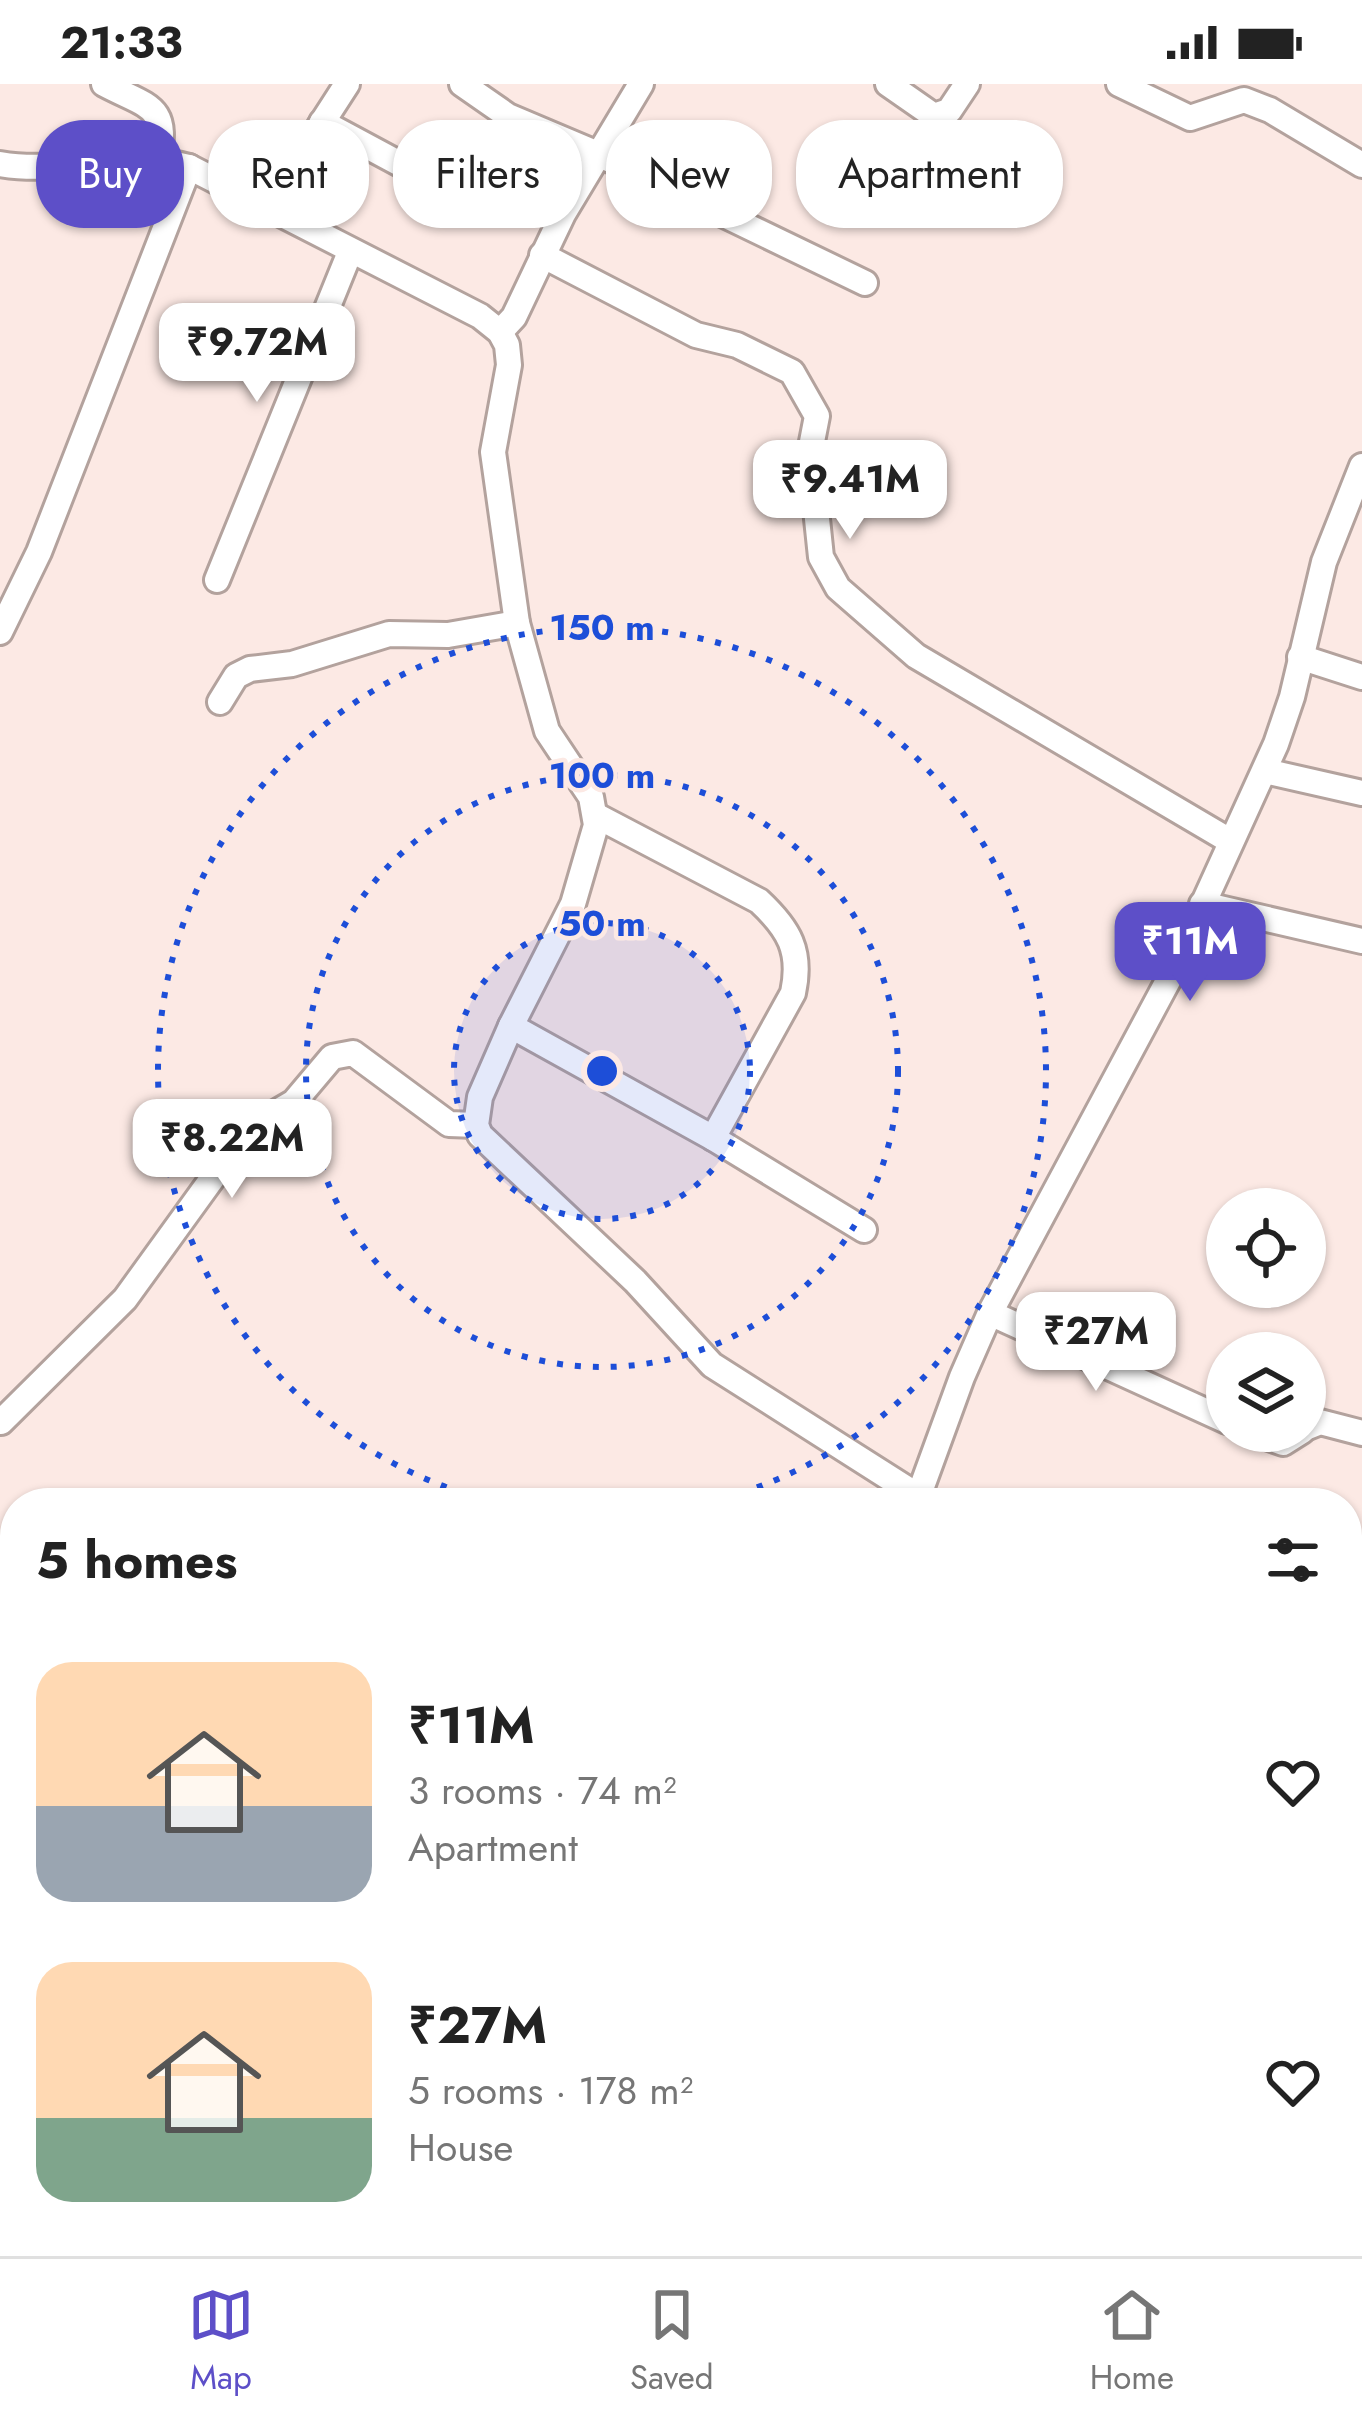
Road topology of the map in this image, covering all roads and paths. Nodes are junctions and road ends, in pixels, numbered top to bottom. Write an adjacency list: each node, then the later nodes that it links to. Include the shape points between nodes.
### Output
1 (104, 84): 8 (street)
2 (347, 84): 9 (street)
3 (462, 84): 10 (street, via 508,116)
4 (641, 84): 10 (street)
5 (888, 84): 6 (street, via 934,116 949,111)
6 (967, 84)
7 (1119, 84): 12 (street, via 1190,118 1244,100)
8 (160, 120)
9 (323, 120)
10 (598, 154): 19 (street); 20 (street)
11 (0, 164): 14 (street)
12 (1362, 165)
13 (184, 166): 15 (street)
14 (36, 167)
15 (189, 167): 16 (street); 25 (street, via 39,552)
16 (208, 176)
17 (309, 228): 18 (street)
18 (350, 252): 21 (street); 23 (street)
19 (542, 255): 21 (street); 32 (street, via 696,335 737,344 792,372 817,416 810,452 821,557 838,588 916,656)
20 (866, 283)
21 (500, 332): 24 (street, via 509,365 493,452)
22 (1362, 466): 26 (street, via 1324,562)
23 (217, 580)
24 (517, 623): 28 (street, via 448,635 389,634 250,669); 31 (street, via 547,731)
25 (0, 632)
26 (1300, 657): 27 (street); 29 (street)
27 (1362, 677)
28 (220, 702)
29 (1264, 771): 30 (street); 32 (street)
30 (1362, 793)
31 (596, 815): 35 (street, via 573,904); 37 (street, via 759,901 794,944 793,993)
32 (1231, 841): 33 (street)
33 (1202, 904): 34 (street); 39 (street)
34 (1362, 941)
35 (511, 1026): 36 (street); 37 (street)
36 (476, 1125): 41 (street, via 452,1126 353,1053 332,1057 294,1102 248,1129 125,1299); 44 (street, via 488,1146 712,1365)
37 (713, 1138): 38 (street)
38 (864, 1230)
39 (990, 1313): 40 (street); 45 (street)
40 (1206, 1411)
41 (1, 1422)
42 (1326, 1423): 43 (street)
43 (1362, 1433)
44 (899, 1488)
45 (921, 1488)

